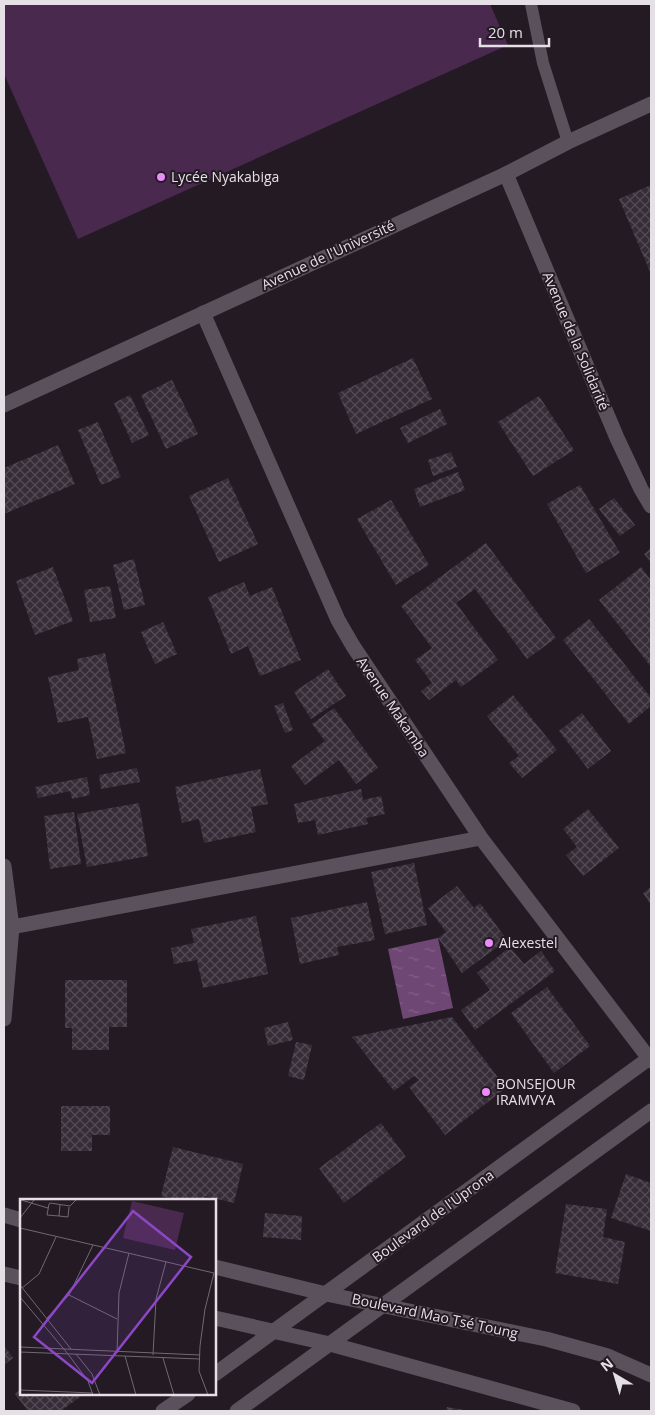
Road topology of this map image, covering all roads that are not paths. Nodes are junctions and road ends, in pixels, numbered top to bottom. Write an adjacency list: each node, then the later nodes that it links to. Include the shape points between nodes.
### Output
1 (531, 4): 3 (lane, via 543,63)
2 (651, 104): 3 (street, Avenue de l'Université)
3 (568, 142): 4 (street, Avenue de l'Université)
4 (506, 174): 5 (street, Avenue de l'Université); 7 (street, Avenue de la Solidarité, via 617,438)
5 (204, 313): 6 (street, Avenue de l'Université); 8 (street, Avenue Makamba, via 338,620)
6 (4, 405)
7 (651, 506)
8 (481, 838): 10 (street); 12 (street, Avenue Makamba)
9 (4, 866): 10 (street)
10 (12, 927): 11 (street)
11 (4, 1019)
12 (651, 1059): 19 (street, Boulevard de l'Uprona)
13 (651, 1110): 20 (street)
14 (4, 1215): 15 (street)
15 (20, 1220)
16 (216, 1267): 19 (street, Boulevard Mao Tsé Toung)
17 (4, 1274): 18 (street)
18 (20, 1278)
19 (326, 1294): 20 (street, Boulevard Mao Tsé Toung); 22 (street, Boulevard de l'Uprona)
20 (385, 1304): 23 (street); 25 (street, Boulevard Mao Tsé Toung, via 546,1339 608,1356)
21 (216, 1318): 22 (street)
22 (275, 1331): 23 (street); 24 (street, Boulevard de l'Uprona)
23 (330, 1344): 28 (street); 29 (street)
24 (216, 1373)
25 (651, 1375)
26 (187, 1395): 27 (street)
27 (163, 1411)
28 (237, 1411)
29 (573, 1411)

